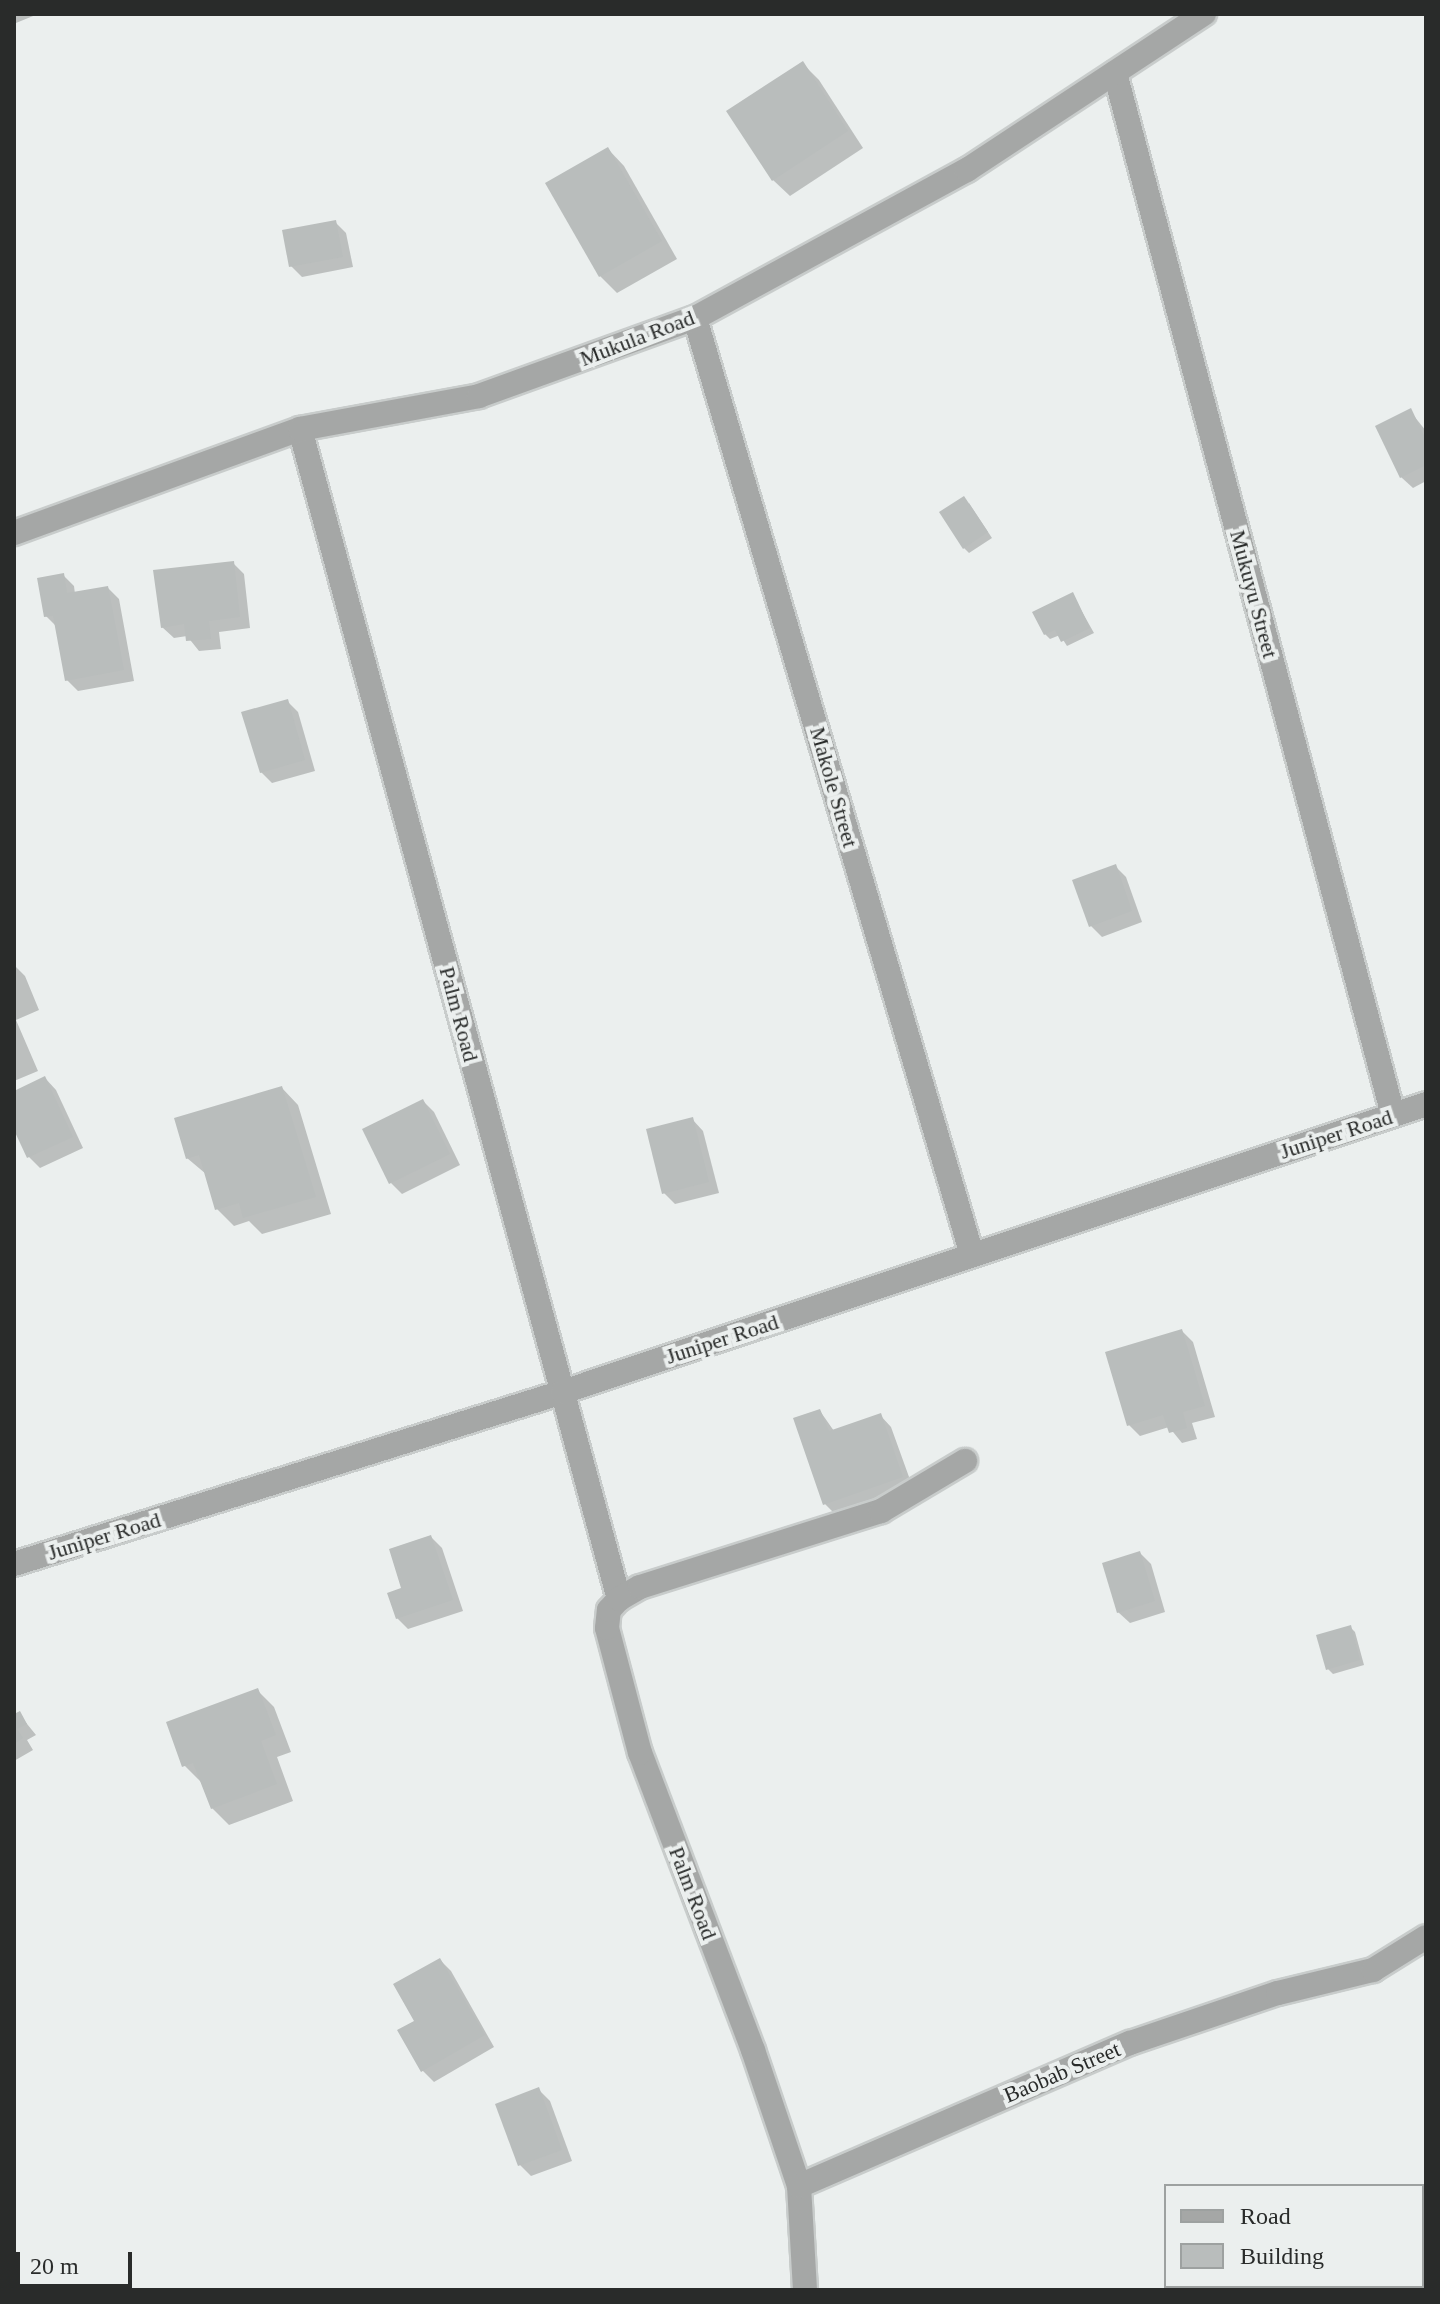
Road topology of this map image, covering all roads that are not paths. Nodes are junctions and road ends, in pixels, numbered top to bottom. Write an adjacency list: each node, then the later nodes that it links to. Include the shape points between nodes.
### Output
1 (1204, 14): 2 (street, Mukula Road)
2 (1115, 73): 3 (street, Mukula Road, via 967,170); 7 (street, Mukuyu Street)
3 (695, 318): 4 (street, Mukula Road, via 479,396); 8 (street, Makole Street)
4 (300, 429): 5 (street, Mukula Road); 9 (street, Palm Road)
5 (14, 533)
6 (1426, 1104): 7 (street, Juniper Road)
7 (1393, 1115): 8 (street, Juniper Road)
8 (972, 1255): 9 (street, Juniper Road)
9 (563, 1392): 11 (street, Juniper Road); 12 (street, Palm Road)
10 (965, 1461): 12 (street, via 881,1511 640,1587)
11 (14, 1564)
12 (619, 1599): 14 (street, Palm Road, via 609,1610 607,1628 640,1753)
13 (1426, 1937): 14 (street, Baobab Street, via 1373,1970 1278,1993 1130,2043)
14 (799, 2186): 15 (street)
15 (805, 2290)

